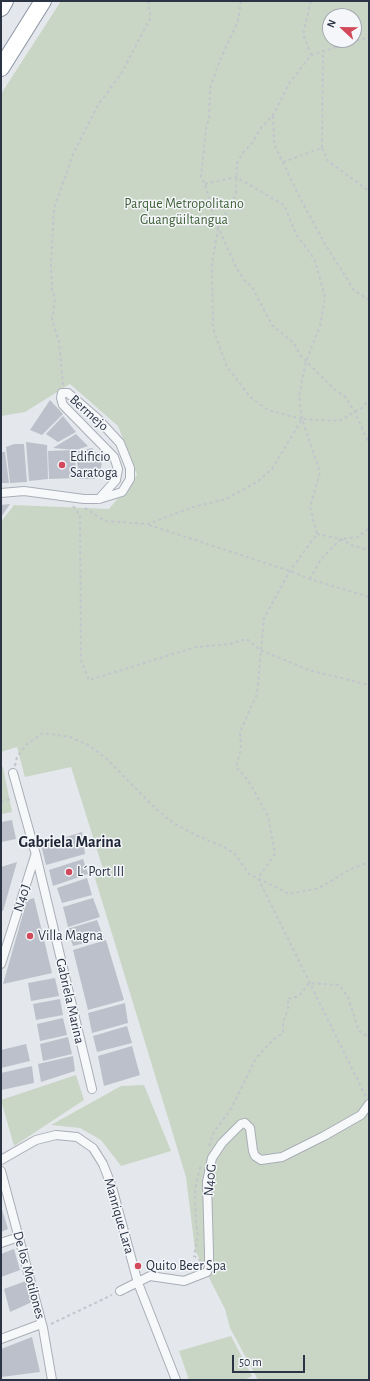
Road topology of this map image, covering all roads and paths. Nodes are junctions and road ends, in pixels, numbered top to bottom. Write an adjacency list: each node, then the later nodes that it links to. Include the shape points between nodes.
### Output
1 (5, 1): 6 (highway)
2 (43, 1): 10 (highway)
3 (149, 1): 20 (path, via 151,17 121,74 94,112 74,152 54,208 51,264 55,298 52,319 59,342)
4 (241, 1): 15 (path, via 238,21 210,88 209,118 201,177)
5 (311, 1): 9 (path, via 303,34)
6 (1, 8)
7 (369, 37): 8 (path)
8 (323, 50): 9 (path); 12 (path)
9 (311, 55): 11 (path, via 290,82)
10 (1, 68)
11 (272, 115): 13 (path, via 274,144); 14 (path, via 242,154 237,163)
12 (322, 148): 13 (path); 16 (path, via 328,161)
13 (283, 162): 18 (path, via 325,244 354,290)
14 (236, 177): 15 (path); 17 (path, via 236,194); 19 (path, via 284,205 296,234 315,260 325,297 320,326)
15 (205, 184): 17 (path)
16 (369, 191)
17 (218, 228): 19 (path, via 236,267 252,287 272,325 294,343); 23 (path, via 212,263 213,328 226,365 250,397 268,410)
18 (369, 300)
19 (306, 362): 22 (path, via 345,397); 23 (path, via 299,395)
20 (63, 385)
21 (369, 399): 22 (path, via 362,408)
22 (354, 412): 23 (path, via 339,421); 24 (path)
23 (302, 419): 28 (path, via 272,469 257,482 226,499 193,507); 30 (path, via 320,472 310,507)
24 (369, 444)
25 (1, 493): 26 (street, Bermejo, via 24,490)
26 (67, 497): 27 (street, Bermejo); 28 (path, via 105,521); 36 (path, via 80,515 81,660 89,680 196,647 230,644 247,639)
27 (99, 498): 27 (street, Bermejo, via 122,492 130,479 126,455 120,443 97,418 68,393 62,393 60,398 63,405 114,457 118,469 116,480)
28 (148, 524): 33 (path)
29 (369, 528): 31 (path, via 358,537)
30 (317, 534): 31 (path); 33 (path)
31 (341, 539): 32 (path); 34 (path, via 321,559)
32 (369, 550)
33 (290, 570): 34 (path); 36 (path, via 264,618)
34 (310, 579): 35 (path)
35 (369, 597)
36 (260, 650): 37 (path, via 309,670); 43 (path, via 257,694 240,732 241,748 236,767 248,780 268,816 275,854)
37 (369, 685)
38 (13, 773): 41 (street, Gabriela Marina); 43 (path, via 17,758 26,745 43,733 70,737 90,746 107,759 151,804 173,822 235,854 249,874)
39 (6, 800): 40 (path)
40 (1, 802)
41 (36, 855): 44 (street, N40J); 47 (street, Gabriela Marina)
42 (369, 862): 43 (path, via 351,869 319,888 288,894)
43 (258, 878): 45 (path)
44 (1, 964)
45 (309, 983): 46 (path, via 339,986 348,997 359,1031); 48 (path); 49 (path, via 299,996 287,999 289,1005 283,1023 283,1033 256,1058 231,1109 214,1132)
46 (369, 1037)
47 (92, 1089)
48 (369, 1104): 55 (street, N40G, via 361,1114 282,1157 258,1159 253,1151 250,1128 245,1123 222,1143 212,1158 207,1182)
49 (208, 1150)
50 (1, 1160): 56 (street, Manrique Lara, via 36,1140 56,1136 76,1137 93,1148 104,1164 112,1187)
51 (202, 1162): 55 (path, via 195,1189 198,1236 194,1256)
52 (1, 1171): 53 (street, De los Motilones)
53 (19, 1237): 54 (street); 58 (street, De los Motilones)
54 (1, 1243)
55 (209, 1267): 56 (street, via 207,1272 192,1279 174,1280 150,1276)
56 (138, 1283): 57 (street); 61 (street, Manrique Lara)
57 (120, 1291): 58 (path)
58 (42, 1326): 59 (street); 60 (street, De los Motilones)
59 (1, 1339)
60 (52, 1380)
61 (176, 1380)

